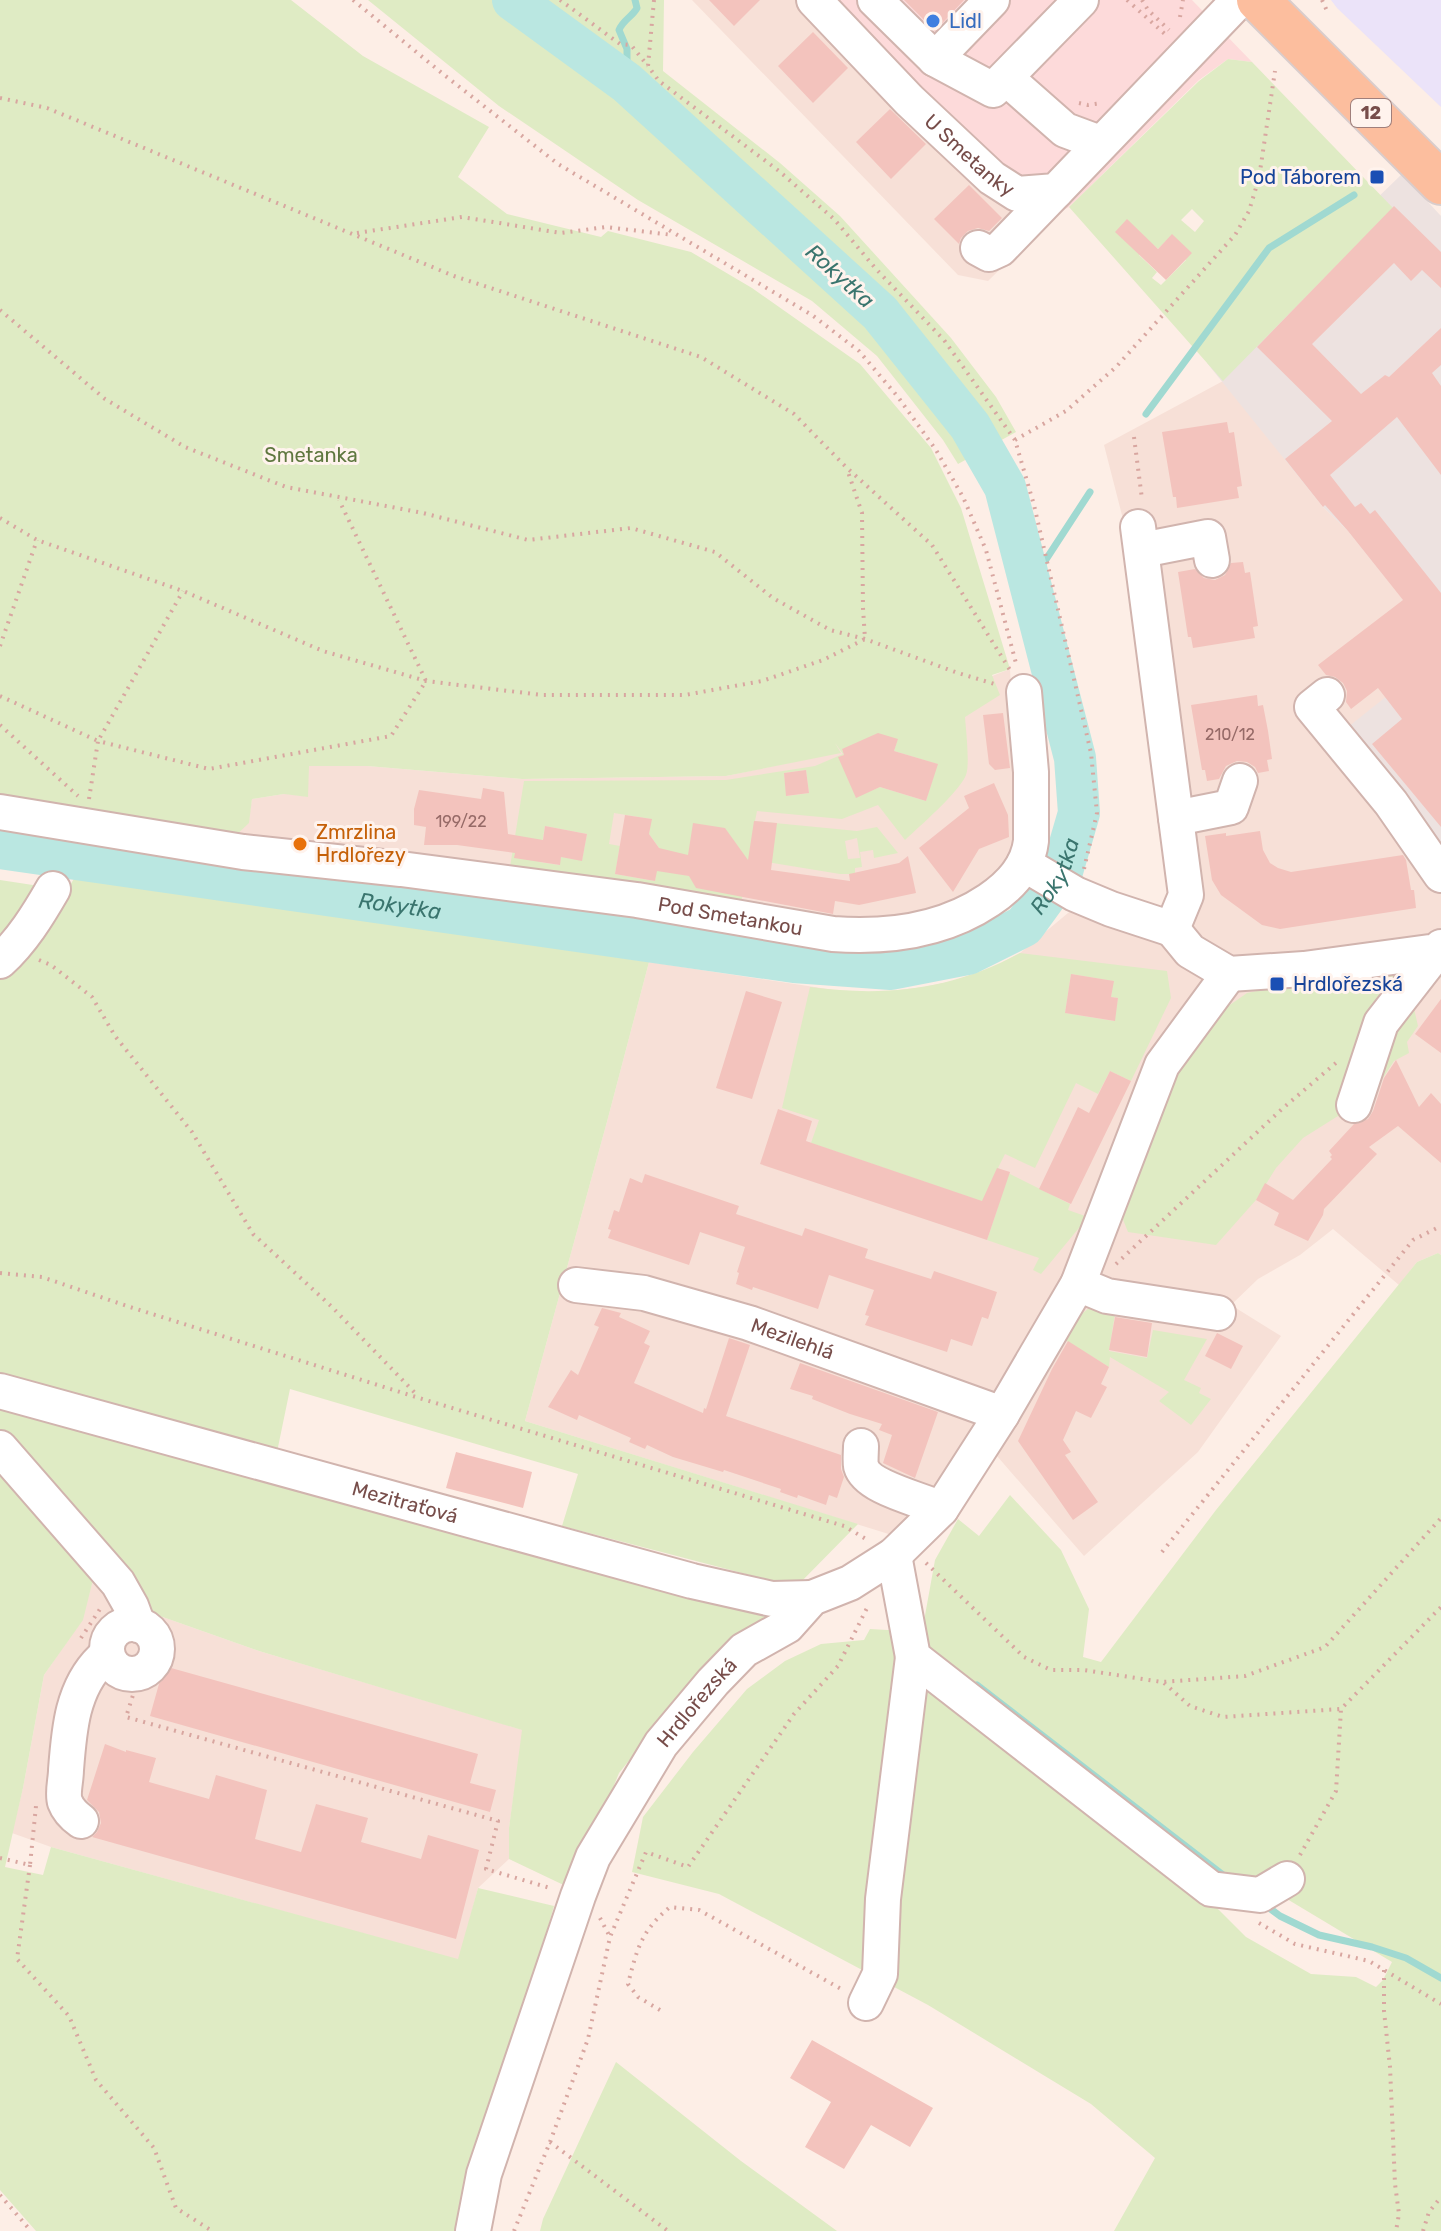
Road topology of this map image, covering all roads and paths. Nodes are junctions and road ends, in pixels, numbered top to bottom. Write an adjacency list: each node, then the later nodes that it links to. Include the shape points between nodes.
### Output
1 (353, 0): 27 (path, via 558,164)
2 (560, 0): 17 (path, via 620,44 631,45)
3 (654, 0): 17 (path)
4 (814, 0): 25 (street, U Smetanky, via 992,178 1017,194)
5 (875, 0): 16 (street)
6 (992, 0): 16 (street)
7 (1127, 0): 15 (path, via 1168,37)
8 (1142, 0): 15 (path)
9 (1183, 0): 15 (path)
10 (1239, 0): 23 (street)
11 (1258, 0): 24 (main road, 12)
12 (1322, 0): 14 (path)
13 (1070, 4): 19 (street)
14 (1328, 13)
15 (1171, 32)
16 (935, 59): 19 (street, via 993,90)
17 (648, 66): 31 (path, via 659,81 834,219 944,340)
18 (1275, 71): 31 (path, via 1259,178 1235,235 1116,367 1066,411)
19 (1006, 78): 23 (street, via 1065,130)
20 (0, 98): 26 (path, via 47,108)
21 (1076, 102): 22 (path)
22 (1105, 102)
23 (1100, 143): 25 (street)
24 (1441, 183)
25 (1056, 191): 28 (street, via 1000,249 989,254)
26 (354, 234): 27 (path, via 462,217 561,233 606,227); 32 (path, via 454,276 701,357 794,414)
27 (675, 235): 42 (path, via 812,315 859,351 898,397 963,497 980,537)
28 (978, 248)
29 (0, 310): 33 (path, via 105,399 185,447 286,487)
30 (1134, 437): 36 (path, via 1145,518)
31 (1015, 440): 52 (path, via 1091,753 1097,813)
32 (846, 467): 39 (path, via 862,513); 42 (path, via 932,545)
33 (338, 498): 39 (path, via 528,540 631,528 715,552 773,598 830,630); 41 (path)
34 (0, 518): 37 (path)
35 (1210, 537): 36 (street)
36 (1140, 538): 49 (street)
37 (37, 540): 38 (path); 40 (path)
38 (183, 591): 41 (path, via 323,651); 46 (path)
39 (865, 639): 41 (path, via 762,681 685,695 542,695); 42 (path)
40 (0, 646)
41 (426, 681): 46 (path, via 391,736 209,769)
42 (1024, 692): 50 (street, via 1031,772)
43 (1327, 695): 51 (street, via 1312,707 1391,803)
44 (0, 696): 46 (path)
45 (0, 725): 46 (path, via 88,806)
46 (98, 741)
47 (1234, 806): 49 (street)
48 (0, 812): 50 (street, Pod Smetankou, via 243,852 637,900 859,936 953,920 998,894)
49 (1176, 818): 54 (street, via 1186,895)
50 (1030, 867): 52 (street)
51 (1441, 875)
52 (1079, 887): 54 (street, via 1111,909)
53 (53, 889): 56 (street)
54 (1172, 929): 57 (street, via 1190,951)
55 (1440, 951): 57 (street); 59 (street, via 1381,1023)
56 (6, 956): 66 (path, via 51,965 92,997 115,1036 192,1132 253,1234)
57 (1229, 974): 62 (street, Hrdlořezská, via 1162,1065)
58 (1337, 1062): 62 (path, via 1103,1277)
59 (1354, 1105)
60 (1441, 1226): 73 (path, via 1413,1240)
61 (0, 1273): 66 (path, via 42,1277)
62 (1078, 1284): 64 (street, via 1107,1296); 67 (street, Hrdlořezská)
63 (576, 1285): 67 (street, Mezilehlá, via 644,1293 749,1323)
64 (1218, 1313)
65 (0, 1391): 75 (street, Mezitraťová, via 692,1581 772,1599)
66 (419, 1398): 72 (path, via 844,1526)
67 (1002, 1414): 70 (street, Hrdlořezská)
68 (861, 1446): 70 (street, via 866,1476 880,1487)
69 (0, 1448): 78 (street, via 118,1583 138,1625 151,1633 157,1648 152,1664)
70 (941, 1509): 72 (street, Hrdlořezská)
71 (1441, 1518): 79 (path, via 1325,1647 1245,1676)
72 (900, 1550): 75 (street, Hrdlořezská, via 850,1583); 77 (street); 79 (path, via 1024,1657 1051,1670)
73 (1162, 1552)
74 (873, 1597): 90 (path, via 838,1666 794,1714 688,1867 646,1852 610,1937 588,2039)
75 (812, 1598): 84 (street, Hrdlořezská, via 787,1626 744,1650 661,1744 593,1857)
76 (1441, 1607): 80 (path)
77 (913, 1657): 83 (street, via 1211,1889 1260,1895); 87 (street, via 883,1899 880,1974)
78 (125, 1668): 81 (street, via 102,1659 90,1670 69,1727 64,1800); 84 (path, via 126,1717 498,1821 486,1869)
79 (1162, 1682): 80 (path, via 1190,1706 1223,1717)
80 (1341, 1709): 83 (path, via 1336,1791)
81 (81, 1821)
82 (30, 1865): 94 (path, via 17,1959 69,2016 96,2080 154,2148 176,2208)
83 (1287, 1879)
84 (578, 1896): 95 (street, Hrdlořezská, via 484,2174)
85 (1252, 1919): 86 (path, via 1295,1944 1369,1961)
86 (1384, 1970): 88 (path); 98 (path)
87 (866, 2003): 89 (path, via 699,1910 670,1907 654,1920 638,1946 628,1984)
88 (1441, 2004)
89 (660, 2010)
90 (550, 2142): 96 (path); 97 (path)
91 (0, 2195): 93 (path)
92 (1441, 2197): 99 (path)
93 (31, 2231)
94 (212, 2231)
95 (473, 2231)
96 (514, 2231)
97 (668, 2231)
98 (1396, 2231)
99 (1423, 2231)

